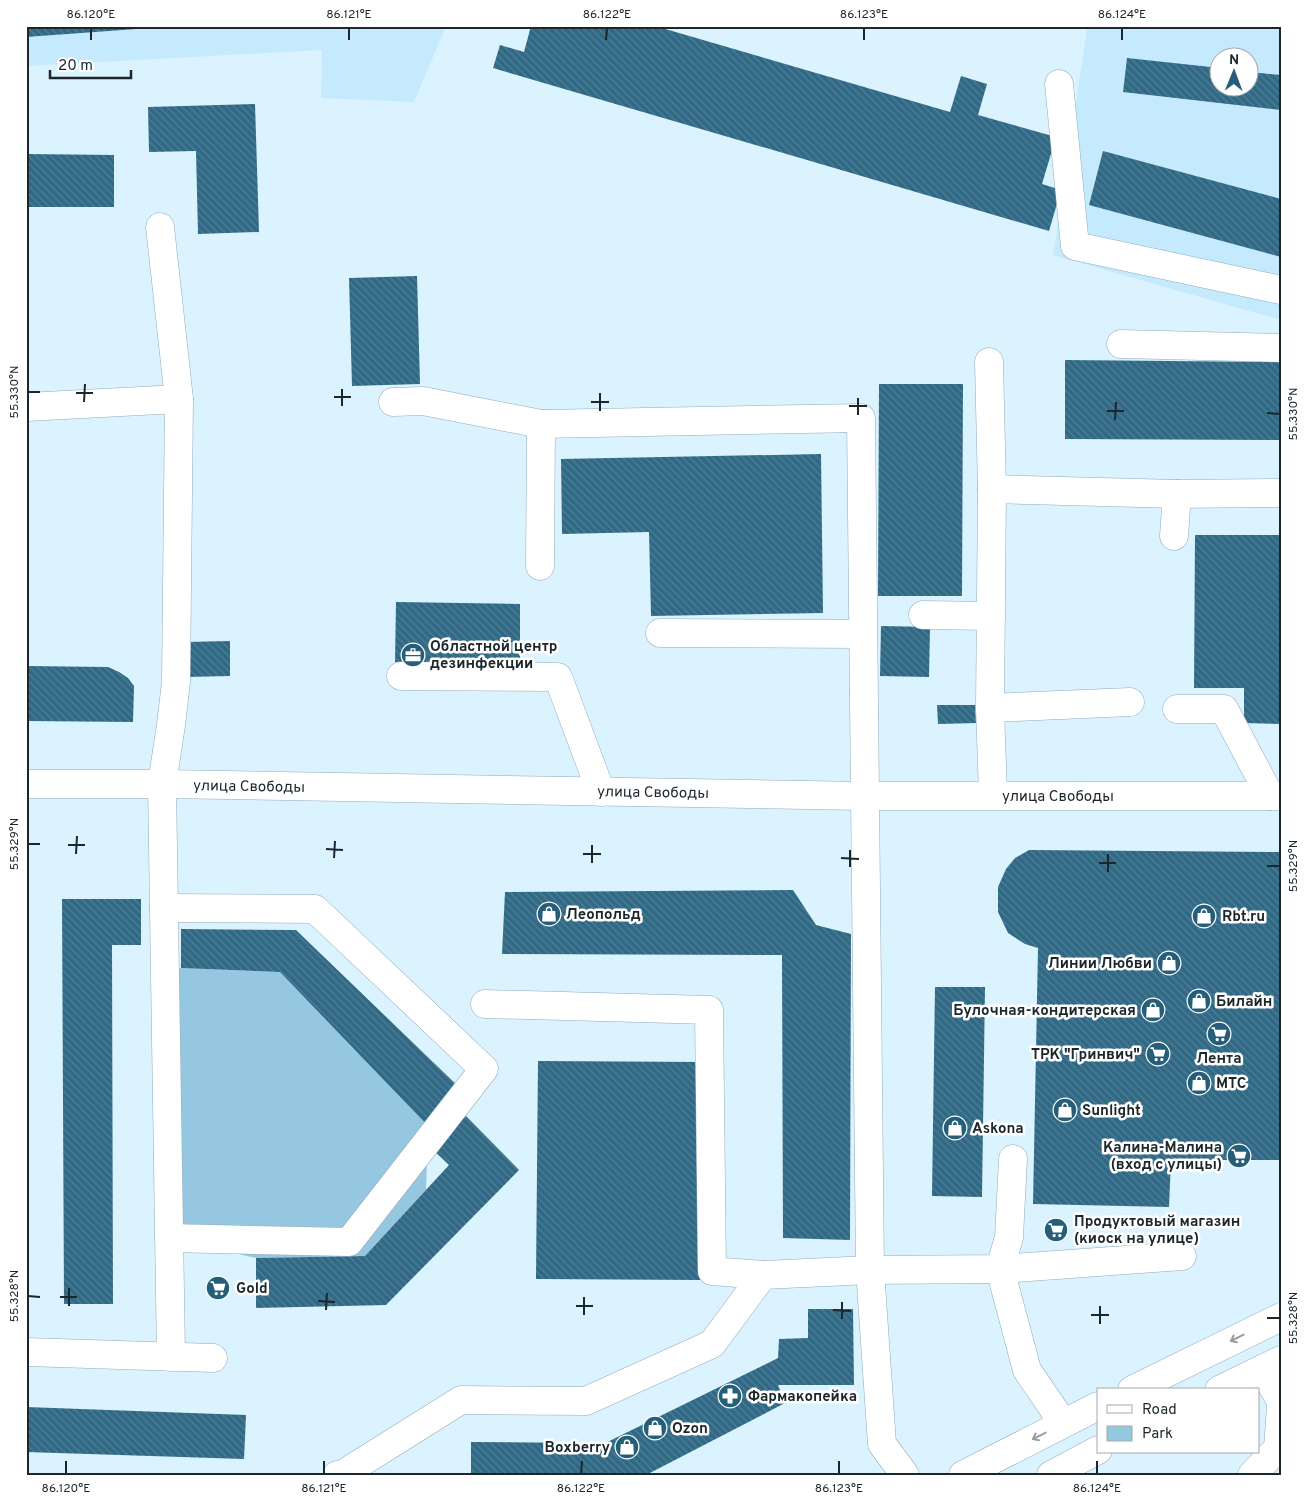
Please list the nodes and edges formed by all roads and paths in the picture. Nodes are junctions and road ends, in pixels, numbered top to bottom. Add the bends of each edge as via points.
1 (1059, 84) dead end
2 (160, 227) dead end
3 (1281, 290) edge
4 (1121, 344) dead end
5 (1281, 348) edge
6 (989, 362) dead end
7 (178, 399) junction
8 (393, 402) dead end
9 (26, 407) edge
10 (541, 424) junction
11 (992, 489) junction
12 (1281, 493) edge
13 (1176, 494) junction
14 (1174, 536) dead end
15 (540, 566) dead end
16 (923, 615) dead end
17 (991, 616) junction
18 (660, 633) dead end
19 (863, 634) junction
20 (401, 676) dead end
21 (1130, 702) dead end
22 (990, 708) junction
23 (1177, 710) dead end
24 (26, 784) edge
25 (162, 784) junction
26 (601, 792) junction
27 (993, 795) junction
28 (865, 796) junction
29 (1276, 796) edge
30 (164, 908) junction
31 (485, 1004) dead end
32 (1013, 1159) dead end
33 (169, 1238) junction
34 (1182, 1256) dead end
35 (1000, 1269) junction
36 (870, 1270) junction
37 (763, 1275) junction
38 (1281, 1317) edge
39 (26, 1352) edge
40 (171, 1357) junction
41 (213, 1358) dead end
42 (1271, 1364) edge
43 (1136, 1388) edge
44 (1223, 1388) edge
45 (1281, 1401) edge
46 (1097, 1406) edge
47 (1281, 1406) edge
48 (1063, 1423) junction
49 (1279, 1450) edge
50 (1097, 1451) edge
51 (337, 1475) edge
52 (905, 1475) edge
53 (963, 1475) edge
54 (1051, 1475) edge
55 (1252, 1475) edge

1 - 3 street via 1075,246
2 - 7 street
4 - 5 street
6 - 11 street
7 - 9 street
7 - 25 street via 176,682
8 - 10 street via 423,401
10 - 15 street
10 - 19 street via 862,418
11 - 13 street
11 - 17 street
12 - 13 street
13 - 14 street
16 - 17 street
17 - 22 street
18 - 19 street
19 - 28 street
20 - 26 street via 558,677
21 - 22 street
22 - 27 street
23 - 29 street via 1224,709
24 - 25 street, улица Свободы
25 - 26 street, улица Свободы
25 - 30 street
26 - 28 street, улица Свободы
27 - 28 street, улица Свободы
27 - 29 street, улица Свободы
28 - 36 street
30 - 33 street
30 - 33 street via 315,909 484,1069 349,1242
31 - 37 street via 709,1010 712,1271
32 - 35 street via 1009,1237
33 - 40 street
34 - 35 street
35 - 36 street
35 - 48 street via 1027,1370
36 - 37 street
36 - 52 street via 882,1444
37 - 51 street via 712,1344 586,1401 462,1400
38 -> 43 street
39 - 40 street
40 - 41 street
42 - 44 street
42 - 45 street
46 - 48 street
47 - 49 street
48 -> 53 street
49 - 55 street
50 - 54 street

